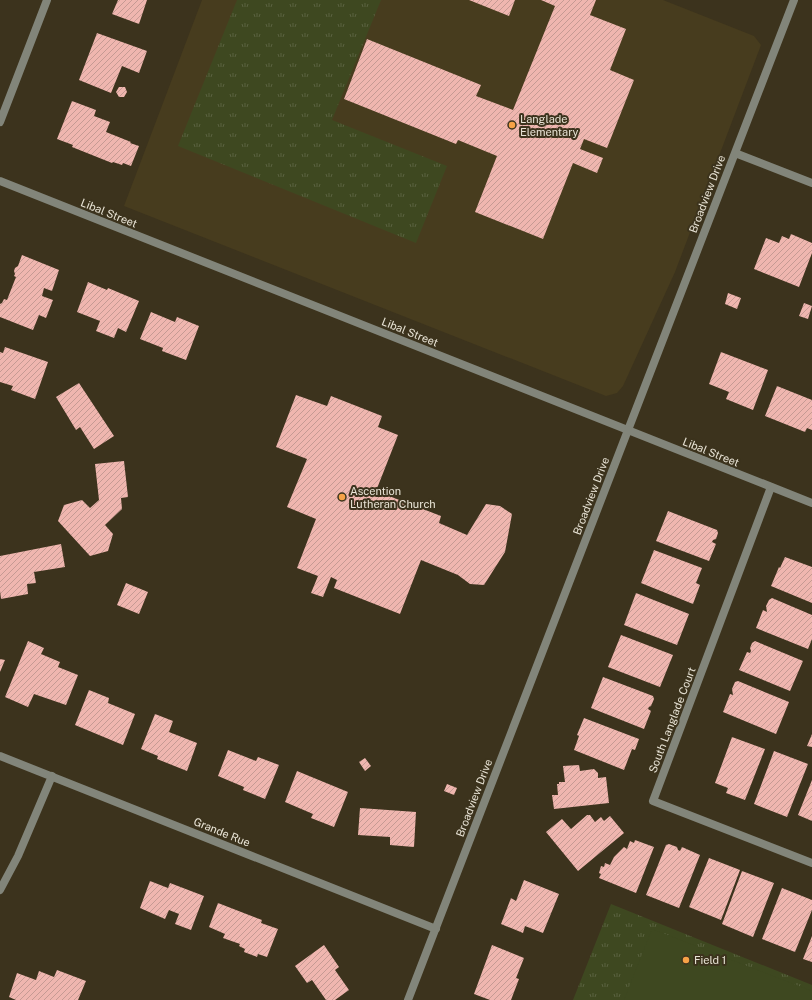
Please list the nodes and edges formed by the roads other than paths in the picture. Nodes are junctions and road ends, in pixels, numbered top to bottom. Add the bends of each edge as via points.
1 (47, 0) edge
2 (794, 0) edge
3 (0, 122) edge
4 (735, 153) junction
5 (0, 181) edge
6 (812, 183) edge
7 (628, 430) junction
8 (771, 487) junction
9 (812, 504) edge
10 (0, 756) edge
11 (52, 776) junction
12 (812, 863) edge
13 (0, 890) edge
14 (436, 929) junction
15 (408, 1000) edge

1 - 3 street
2 - 4 street, Broadview Drive
4 - 6 street
4 - 7 street, Broadview Drive
5 - 7 street, Libal Street
7 - 8 street, Libal Street
7 - 14 street, Broadview Drive
8 - 9 street, Libal Street
8 - 12 street, South Langlade Court via 654,801
10 - 11 street, Grande Rue
11 - 13 street via 18,856
11 - 14 street, Grande Rue
14 - 15 street, Broadview Drive

